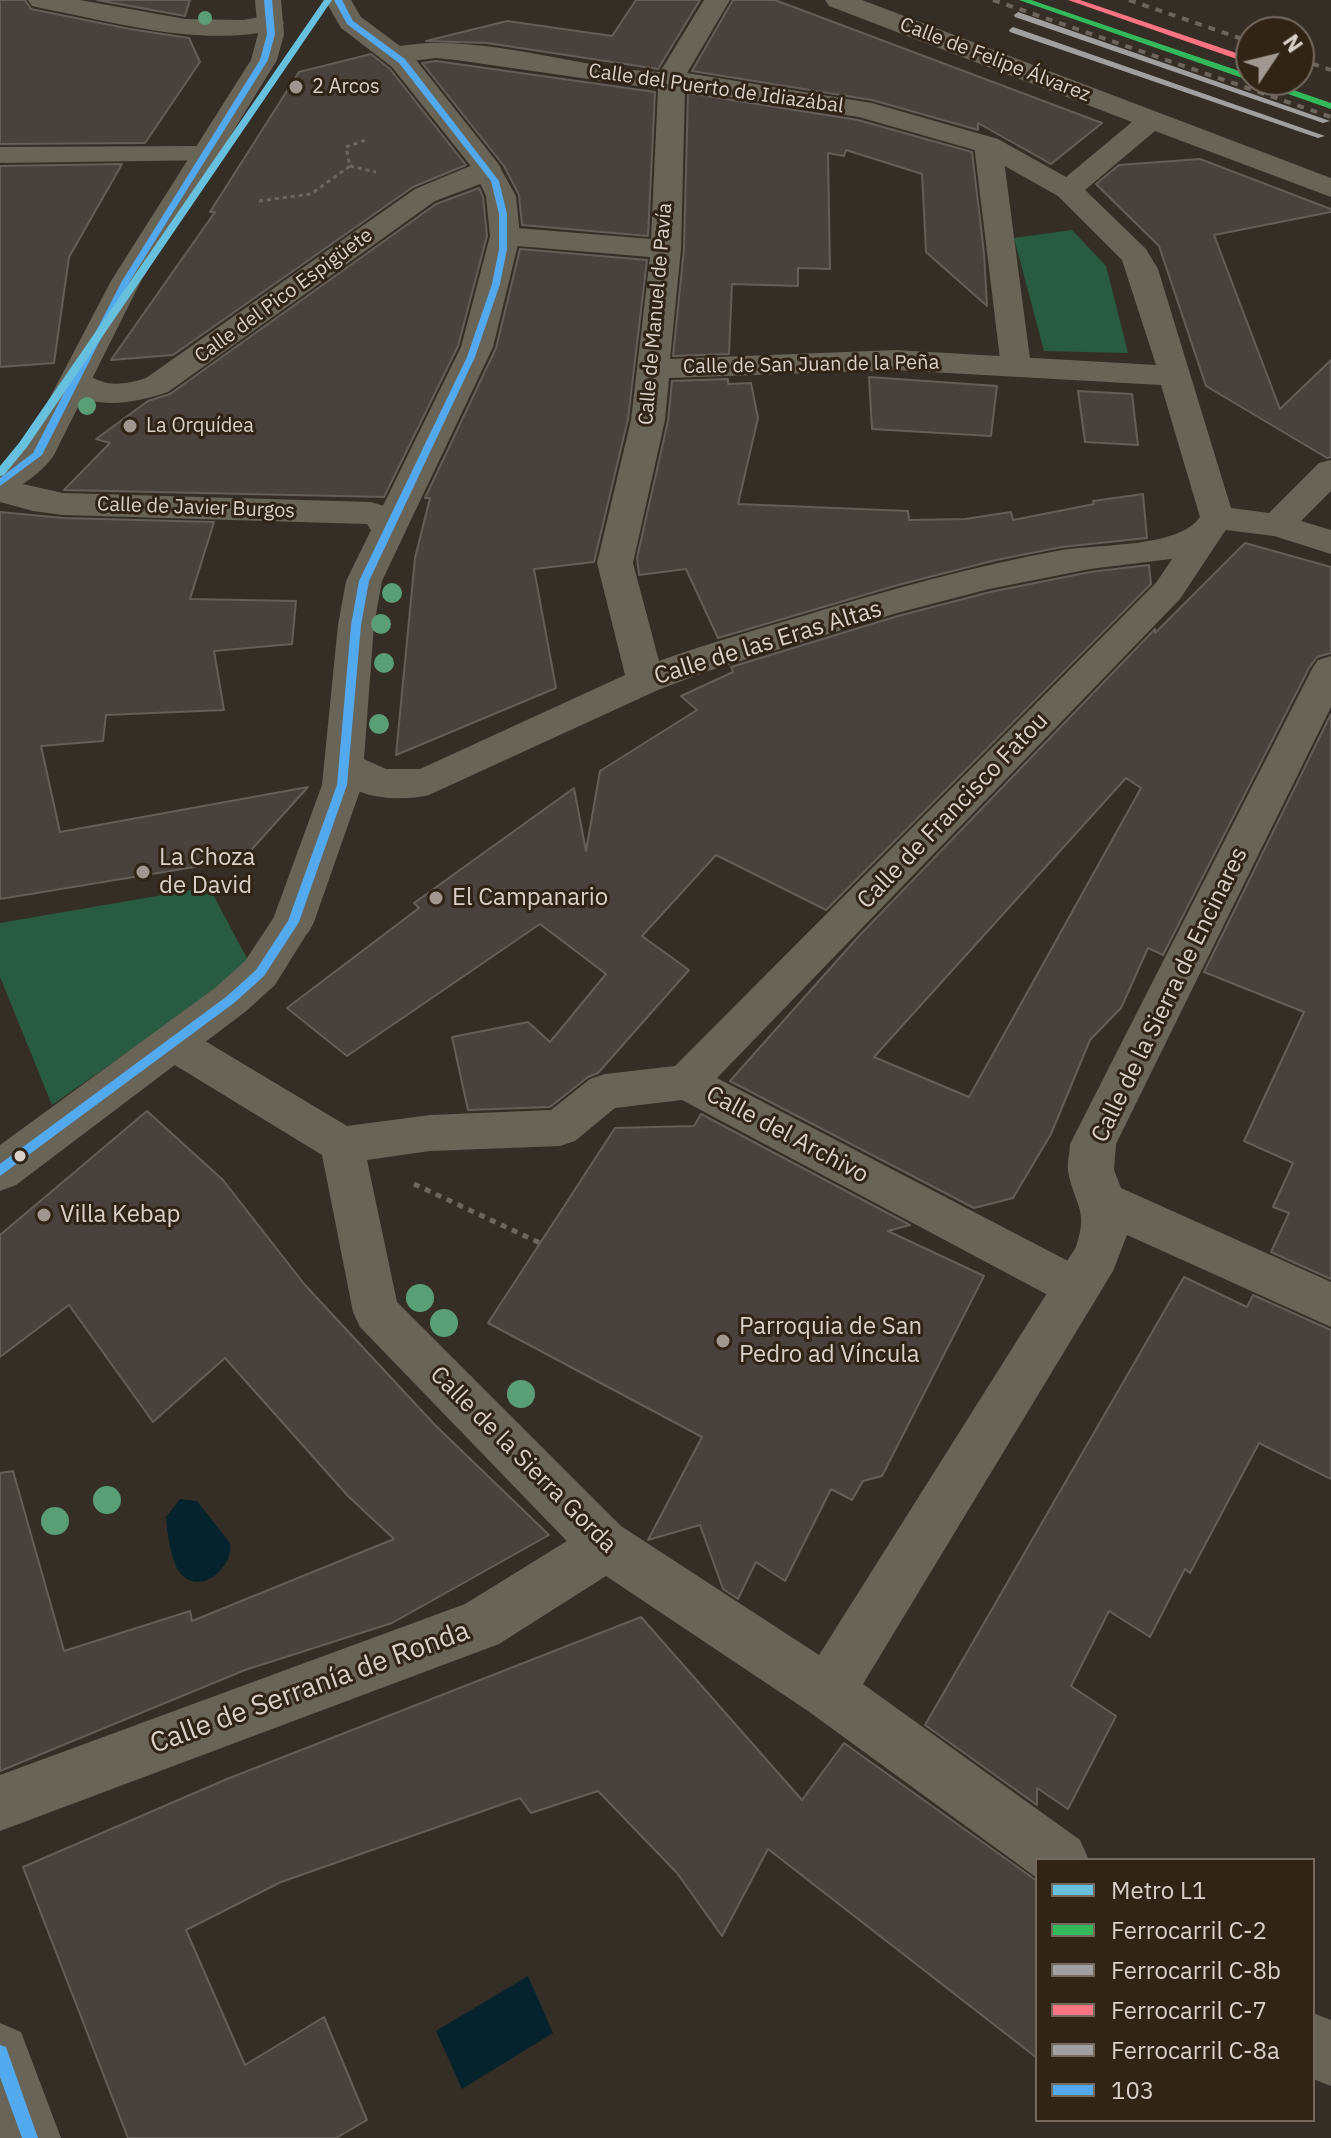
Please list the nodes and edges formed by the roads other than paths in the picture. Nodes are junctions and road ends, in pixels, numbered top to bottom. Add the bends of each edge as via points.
1 (41, 0) edge
2 (338, 0) edge
3 (717, 0) edge
4 (838, 0) edge
5 (270, 12) edge
6 (395, 55) junction
7 (672, 82) junction
8 (1152, 119) junction
9 (988, 145) junction
10 (207, 154) junction
11 (0, 155) edge
12 (487, 168) junction
13 (1331, 188) edge
14 (1068, 190) junction
15 (505, 236) junction
16 (666, 249) junction
17 (1016, 367) junction
18 (654, 369) junction
19 (1173, 376) junction
20 (76, 380) junction
21 (1331, 471) edge
22 (0, 483) edge
23 (0, 490) edge
24 (1213, 524) junction
25 (1277, 525) junction
26 (387, 529) junction
27 (1331, 542) edge
28 (1331, 669) edge
29 (645, 681) junction
30 (346, 765) junction
31 (175, 1044) junction
32 (686, 1082) junction
33 (342, 1145) junction
34 (0, 1171) edge
35 (1103, 1202) junction
36 (1077, 1288) junction
37 (1331, 1305) edge
38 (606, 1546) junction
39 (827, 1692) junction
40 (0, 1803) edge
41 (1057, 1858) edge
42 (0, 2053) edge
43 (30, 2138) edge

1 - 5 street via 182,25 239,27
2 - 6 street via 350,22
3 - 7 street, Calle de Manuel de Pavía via 675,68
4 - 8 street, Calle de Felipe Álvarez
5 - 10 street via 264,60
6 - 7 street, Calle del Puerto de Idiazábal via 436,50
6 - 12 street
7 - 9 street, Calle del Puerto de Idiazábal via 862,109
7 - 16 street, Calle de Manuel de Pavía
8 - 13 street, Calle de Felipe Álvarez
8 - 14 street
9 - 14 street, Calle del Puerto de Idiazábal
9 - 17 street
10 - 11 street
10 - 20 street via 126,281
12 - 15 street via 501,196
12 - 20 street, Calle del Pico Espigüete via 425,195 157,385 117,394
14 - 19 street, Calle del Puerto de Idiazábal via 1143,269
15 - 16 street
15 - 26 street via 477,347
16 - 18 street, Calle de Manuel de Pavía
17 - 18 street, Calle de San Juan de la Peña via 895,360
17 - 19 street, Calle de San Juan de la Peña
18 - 29 street, Calle de Manuel de Pavía via 648,420 615,563
19 - 24 street, Calle del Puerto de Idiazábal
20 - 22 street via 37,455
21 - 25 street
23 - 26 street, Calle de Javier Burgos via 63,504 371,513
24 - 25 street
24 - 29 street, Calle de las Eras Altas via 1189,543 986,578 769,639
24 - 32 street, Calle de Francisco Fatou via 1168,591
25 - 27 street
26 - 30 street via 364,581 356,625
28 - 35 street, Calle de la Sierra de Encinares via 1093,1144 1091,1170
29 - 30 street, Calle de las Eras Altas via 408,787 383,786
30 - 31 street via 293,922 260,973
31 - 33 street
31 - 34 street
32 - 33 street, Calle del Archivo via 605,1092 560,1128 430,1133
32 - 36 street, Calle del Archivo
33 - 38 street, Calle de la Sierra Gorda via 376,1312
35 - 36 street, Calle de la Sierra de Encinares via 1106,1227
35 - 37 street
36 - 39 street, Calle de la Sierra de Encinares
38 - 39 street, Calle de la Sierra Gorda
38 - 40 street, Calle de Serranía de Ronda via 480,1625
39 - 41 street, Calle de la Sierra Gorda
42 - 43 street

